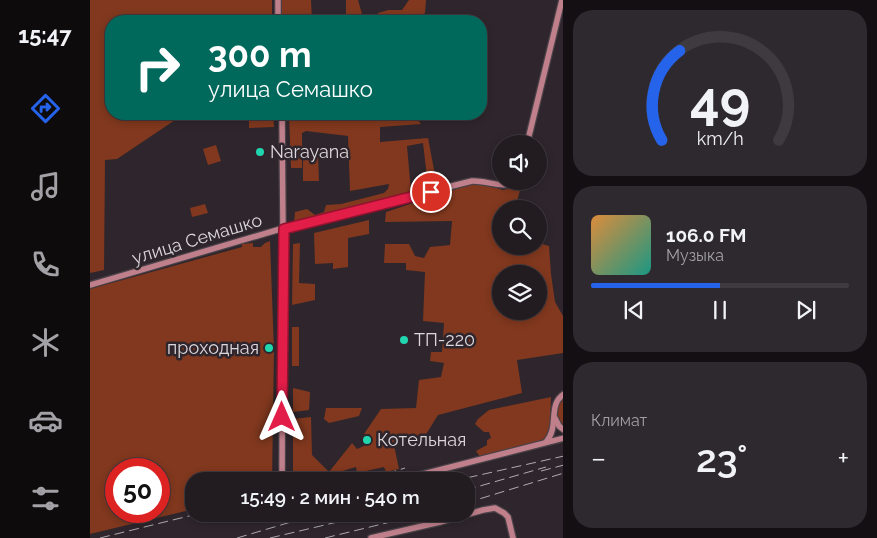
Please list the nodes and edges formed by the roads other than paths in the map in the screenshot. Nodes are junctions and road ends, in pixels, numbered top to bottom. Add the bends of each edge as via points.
1 (278, 0) edge
2 (562, 0) edge
3 (278, 15) edge
4 (282, 120) edge
5 (528, 135) edge
6 (492, 182) edge
7 (284, 229) junction
8 (90, 285) edge
9 (563, 394) edge
10 (554, 414) junction
11 (563, 430) edge
12 (563, 438) edge
13 (546, 442) junction
14 (282, 472) edge
15 (431, 472) edge
16 (371, 538) edge
17 (513, 538) edge

1 - 3 street
2 - 5 street
4 - 7 street
6 - 7 street, улица Семашко via 472,181
7 - 8 street, улица Семашко
7 - 14 street
9 - 10 street via 556,402
10 - 11 street
10 - 13 street via 553,431
12 - 13 street
13 - 15 street
16 - 17 street via 494,508 508,517

